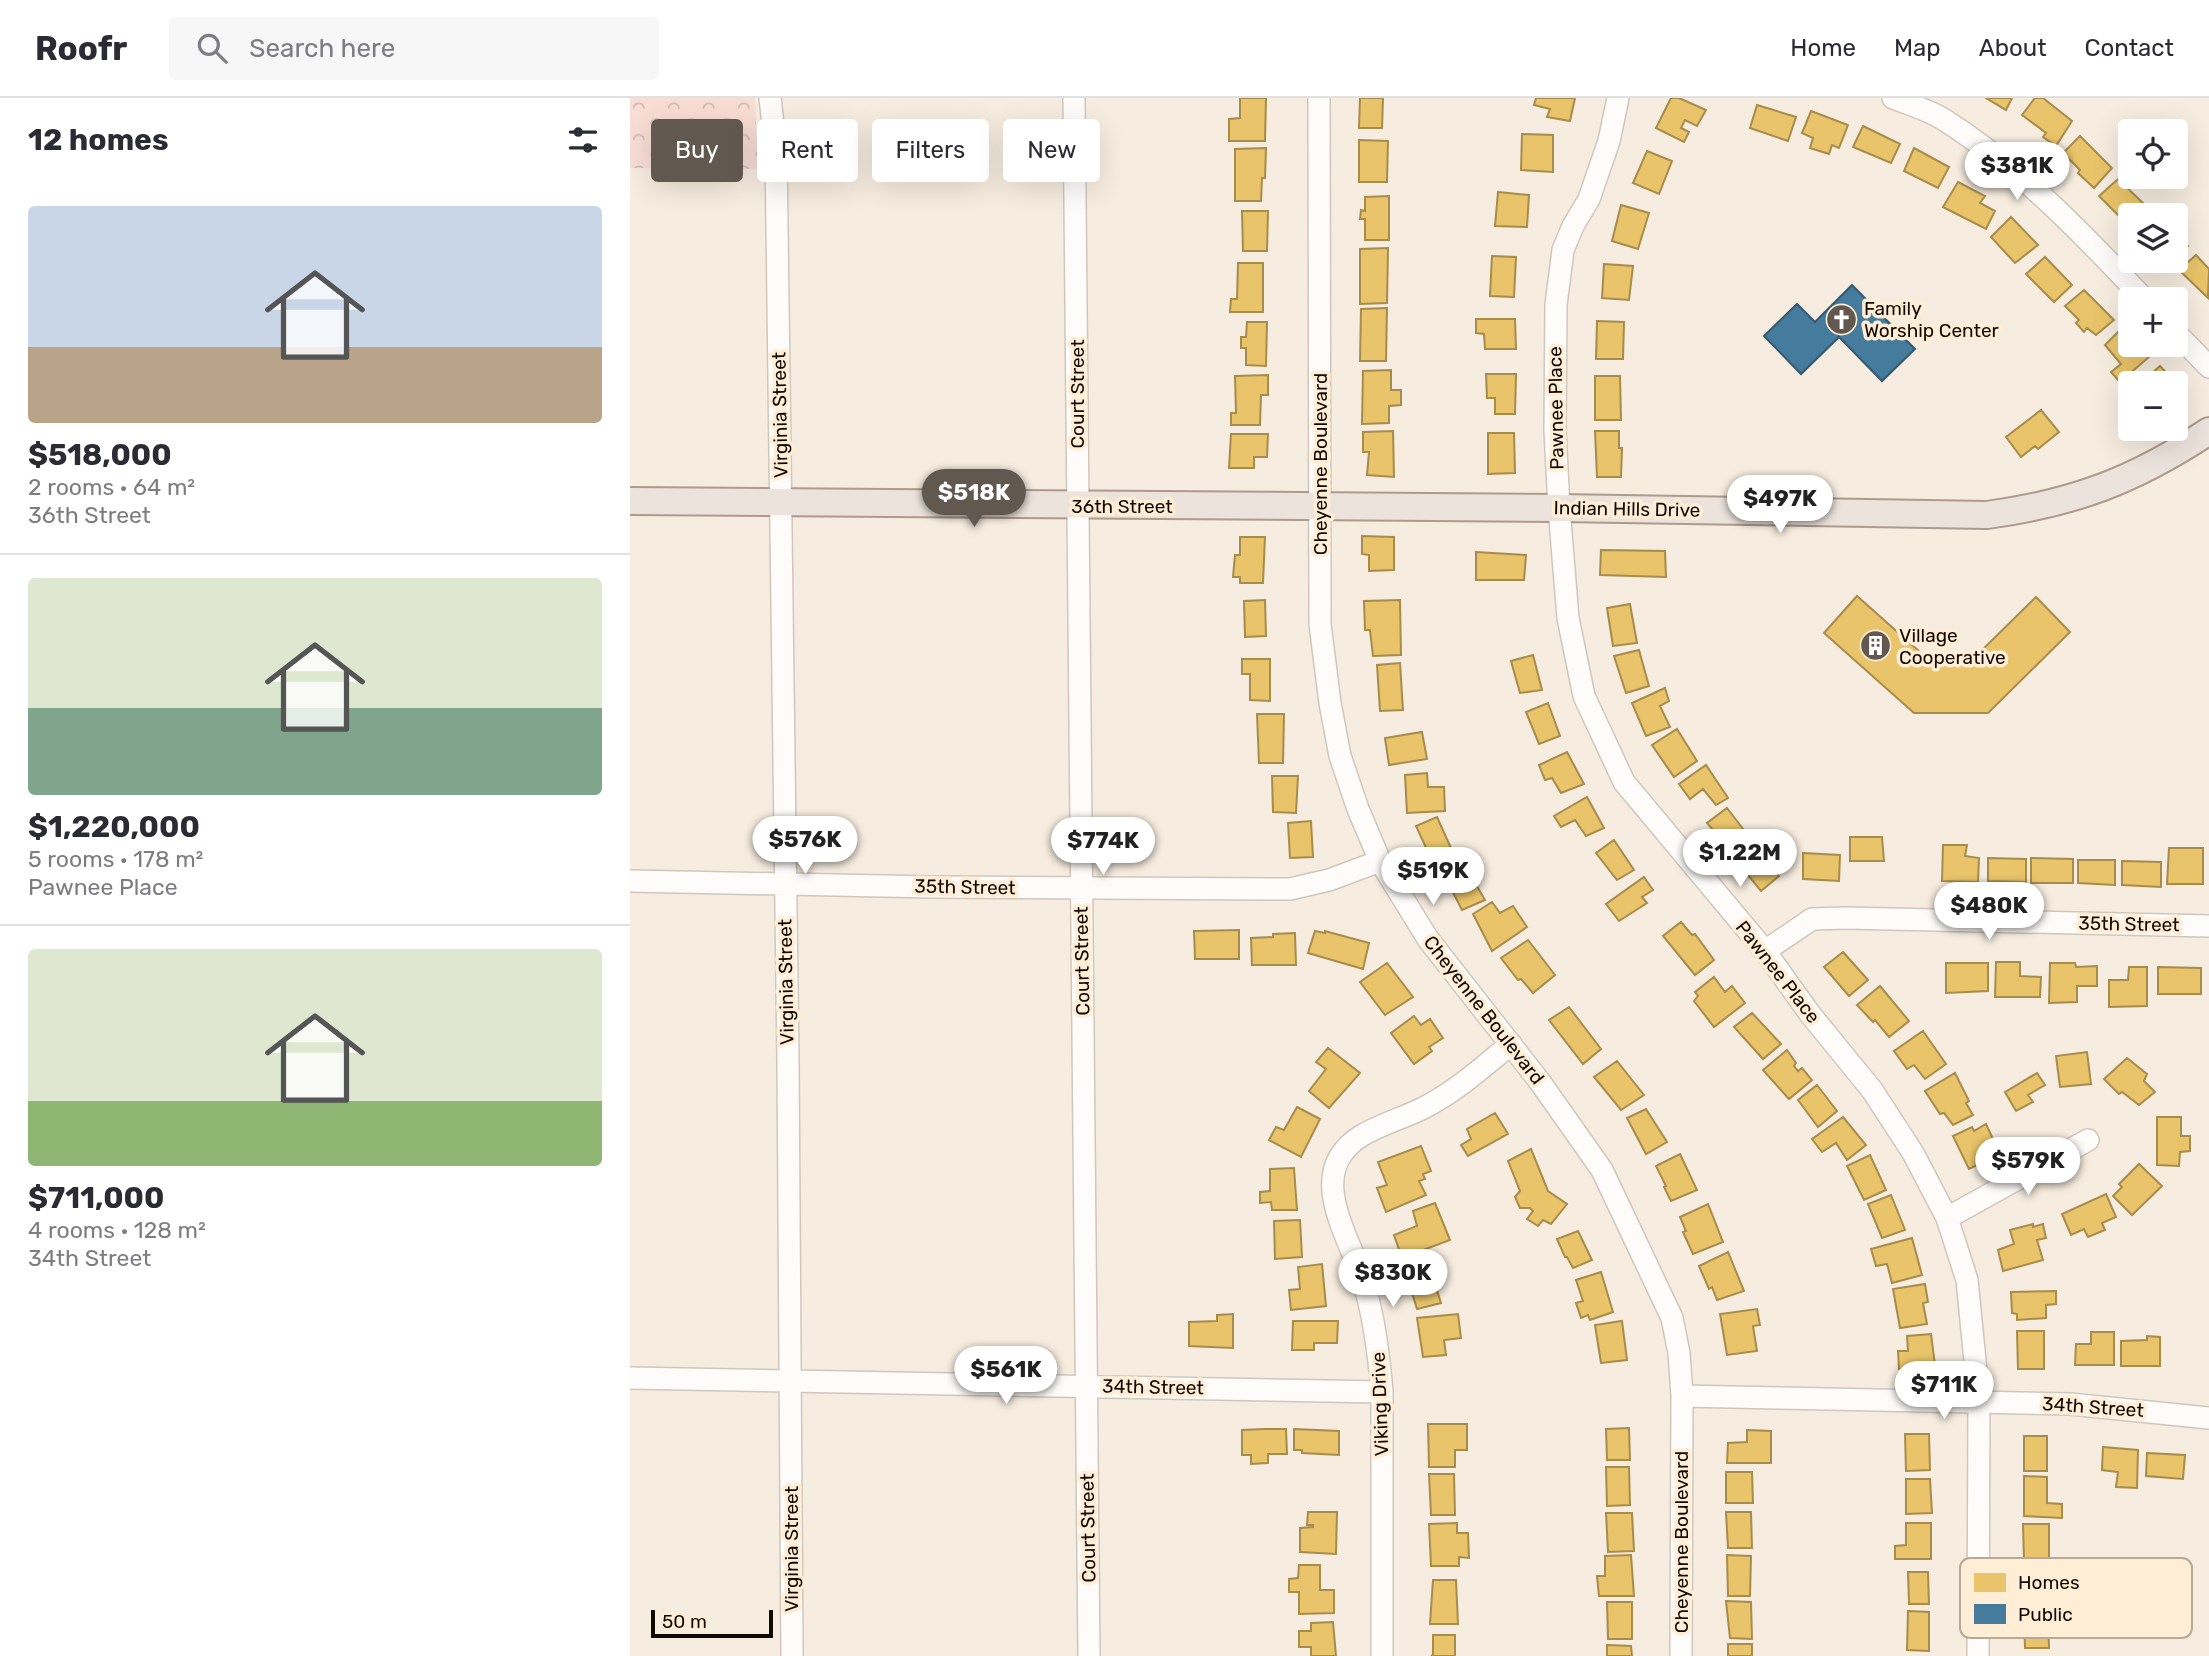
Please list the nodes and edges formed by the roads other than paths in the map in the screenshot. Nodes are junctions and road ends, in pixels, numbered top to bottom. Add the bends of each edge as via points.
1 (770, 98) edge
2 (1074, 98) edge
3 (1320, 98) edge
4 (1618, 98) edge
5 (1893, 98) edge
6 (2133, 287) edge
7 (2188, 345) edge
8 (2209, 367) edge
9 (2209, 430) edge
10 (630, 501) edge
11 (781, 503) junction
12 (1077, 506) junction
13 (1320, 508) junction
14 (1559, 508) junction
15 (1380, 861) junction
16 (630, 881) edge
17 (784, 884) junction
18 (1082, 888) junction
19 (2209, 926) edge
20 (1765, 951) junction
21 (1511, 1044) junction
22 (2088, 1140) dead end
23 (1947, 1218) junction
24 (630, 1378) edge
25 (790, 1380) junction
26 (1086, 1386) junction
27 (1382, 1392) junction
28 (1682, 1396) junction
29 (1979, 1401) junction
30 (2209, 1418) edge
31 (1978, 1558) edge
32 (1978, 1638) edge
33 (792, 1656) edge
34 (1089, 1656) edge
35 (1382, 1656) edge
36 (1681, 1656) edge
37 (1978, 1656) edge

1 - 11 street, Virginia Street via 776,150
2 - 12 street, Court Street
3 - 13 street, Cheyenne Boulevard
4 - 14 street, Pawnee Place via 1609,141 1589,199 1563,250 1559,277 1555,430
5 - 6 street via 1940,117 1992,154
7 - 8 street
9 - 14 main road, Indian Hills Drive via 2170,457 2097,491 1987,515
10 - 11 main road, 36th Street
11 - 12 main road, 36th Street
11 - 17 street, Virginia Street
12 - 13 main road, 36th Street
12 - 18 street, Court Street
13 - 14 main road, Indian Hills Drive
13 - 15 street, Cheyenne Boulevard via 1320,624 1329,703 1340,756
14 - 20 street, Pawnee Place via 1567,618 1584,696 1624,782
15 - 18 street, 35th Street via 1290,889
15 - 21 street, Cheyenne Boulevard via 1428,939
16 - 17 street, 35th Street
17 - 18 street, 35th Street
17 - 25 street, Virginia Street
18 - 26 street, Court Street
19 - 20 street, 35th Street via 1812,919
20 - 23 street, Pawnee Place via 1872,1090 1913,1153
21 - 27 street, Viking Drive via 1431,1105 1360,1137 1341,1156 1333,1177 1334,1203 1373,1316
21 - 28 street, Cheyenne Boulevard via 1602,1170 1653,1273 1672,1318
22 - 23 street
23 - 29 street, Pawnee Place via 1967,1280
24 - 25 street, 34th Street
25 - 26 street, 34th Street
25 - 33 street, Virginia Street
26 - 27 street, 34th Street
26 - 34 street, Court Street
27 - 35 street, Viking Drive
28 - 29 street, 34th Street
28 - 36 street, Cheyenne Boulevard
29 - 30 street, 34th Street via 2070,1404
29 - 31 street, Pawnee Place
32 - 37 street, Pawnee Place

